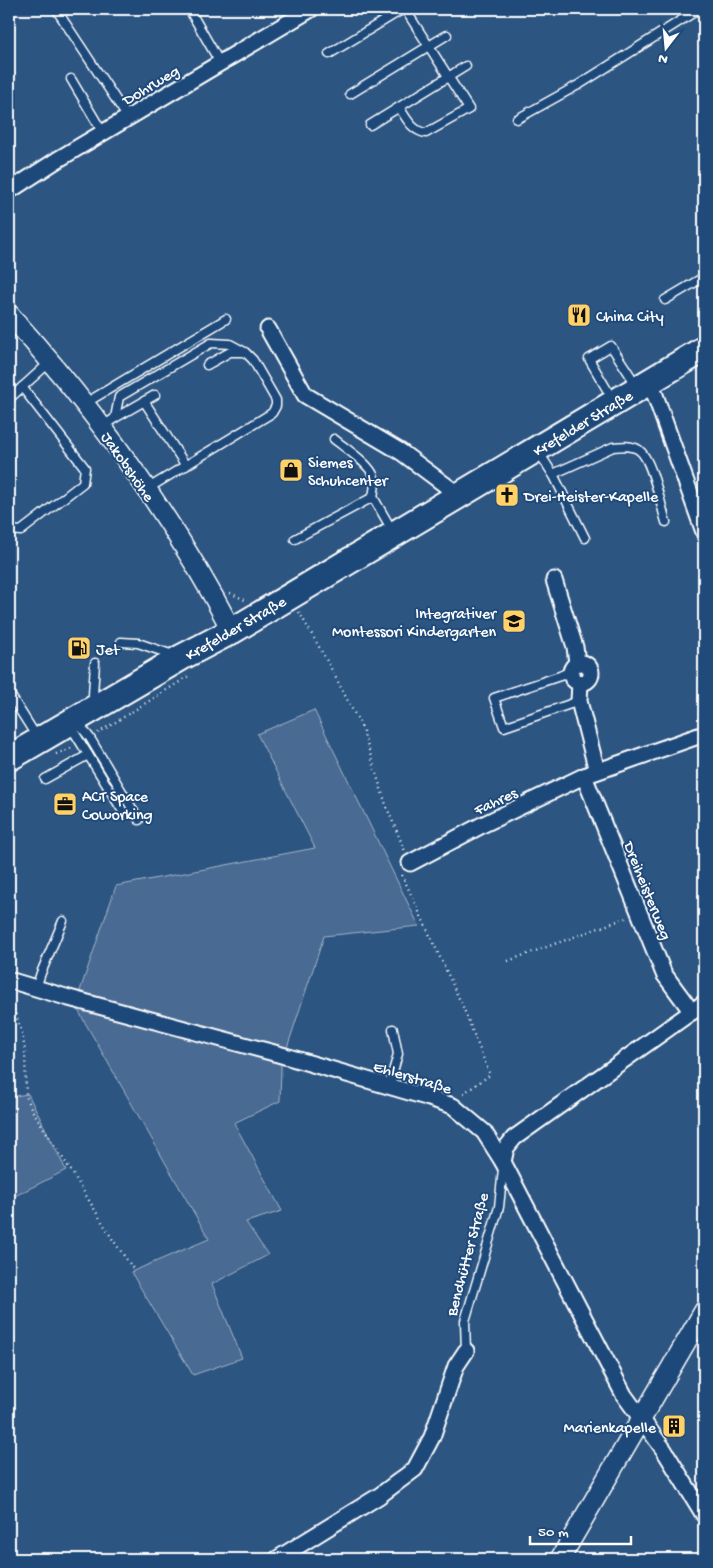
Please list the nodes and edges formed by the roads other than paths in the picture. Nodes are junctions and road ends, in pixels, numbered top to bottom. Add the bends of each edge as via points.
1 (56, 9) edge
2 (189, 9) edge
3 (311, 9) edge
4 (404, 9) edge
5 (699, 9) edge
6 (446, 35) dead end
7 (428, 46) junction
8 (328, 54) dead end
9 (220, 63) junction
10 (466, 66) dead end
11 (448, 77) junction
12 (71, 79) dead end
13 (350, 94) dead end
14 (399, 107) junction
15 (128, 118) junction
16 (517, 119) dead end
17 (370, 125) dead end
18 (103, 133) junction
19 (9, 191) edge
20 (704, 277) edge
21 (665, 300) dead end
22 (9, 314) edge
23 (226, 319) dead end
24 (268, 329) dead end
25 (704, 348) edge
26 (245, 352) junction
27 (50, 362) junction
28 (206, 365) dead end
29 (643, 386) junction
30 (22, 387) junction
31 (155, 395) dead end
32 (9, 399) edge
33 (144, 401) junction
34 (614, 402) junction
35 (84, 404) junction
36 (108, 422) junction
37 (334, 440) dead end
38 (537, 449) junction
39 (186, 466) junction
40 (553, 474) junction
41 (147, 489) junction
42 (460, 496) junction
43 (373, 497) junction
44 (666, 522) dead end
45 (9, 530) edge
46 (704, 532) edge
47 (394, 534) junction
48 (585, 538) dead end
49 (295, 539) dead end
50 (554, 580) dead end
51 (232, 630) junction
52 (121, 642) dead end
53 (95, 663) dead end
54 (190, 664) junction
55 (576, 672) junction
56 (9, 693) edge
57 (579, 702) junction
58 (82, 726) junction
59 (704, 734) edge
60 (44, 749) junction
61 (88, 755) junction
62 (13, 767) edge
63 (590, 774) junction
64 (45, 778) dead end
65 (122, 810) dead end
66 (138, 820) dead end
67 (410, 863) dead end
68 (64, 921) dead end
69 (9, 980) edge
70 (36, 988) junction
71 (698, 1008) edge
72 (393, 1029) dead end
73 (389, 1086) junction
74 (504, 1162) junction
75 (704, 1311) edge
76 (466, 1351) joint
77 (641, 1419) junction
78 (704, 1515) edge
79 (277, 1559) edge
80 (560, 1559) edge

1 - 15 lane
2 - 9 lane
3 - 9 street, Dohrweg
4 - 7 lane
4 - 8 lane
5 - 16 lane via 580,84
6 - 7 lane
7 - 11 lane
7 - 13 lane
9 - 15 street, Dohrweg
10 - 11 lane
11 - 14 lane
11 - 14 lane via 469,109 426,133 414,128
12 - 18 lane
14 - 17 lane
15 - 18 street, Dohrweg
18 - 19 street, Dohrweg
20 - 21 lane
22 - 27 street, Jakobshöhe
23 - 35 lane
24 - 42 street via 305,395 401,452
25 - 29 main road, Krefelder Straße
26 - 28 lane via 230,352
26 - 36 lane via 230,344 211,343 119,397
26 - 39 lane via 254,360 276,400 276,406 272,413 257,423
27 - 30 lane
27 - 35 street, Jakobshöhe
29 - 34 main road, Krefelder Straße
29 - 34 lane via 611,346 589,359
29 - 46 street via 655,395
30 - 32 lane
30 - 45 lane via 85,468 83,483 21,531
31 - 33 lane
33 - 36 lane
33 - 39 lane
34 - 38 main road, Krefelder Straße
35 - 36 street, Jakobshöhe
36 - 41 street, Jakobshöhe
37 - 43 lane via 369,468 374,477
38 - 40 lane
38 - 42 main road, Krefelder Straße
39 - 41 lane
40 - 44 lane via 613,446 635,448 648,461
40 - 48 lane
41 - 51 street, Jakobshöhe
42 - 47 main road, Krefelder Straße
43 - 47 lane
43 - 49 lane
47 - 51 main road, Krefelder Straße
50 - 55 street via 575,647
51 - 54 main road, Krefelder Straße
52 - 54 lane via 138,643
53 - 58 lane via 93,695
54 - 58 main road, Krefelder Straße
55 - 57 street
55 - 57 lane via 494,698 504,727
56 - 60 lane
57 - 63 street
58 - 60 main road, Krefelder Straße
58 - 61 lane
58 - 66 lane
59 - 63 street, Fahres
60 - 62 main road, Krefelder Straße
61 - 64 lane
61 - 65 lane
63 - 67 street, Fahres
63 - 71 street, Dreiheisterweg via 664,974
68 - 70 lane
69 - 70 street, Ehlerstraße
70 - 73 street, Ehlerstraße
71 - 74 street, Bendhütter Straße via 514,1138 506,1148
72 - 73 lane via 398,1054
73 - 74 street, Ehlerstraße via 453,1106 484,1132
74 - 76 lane, Bendhütter Straße via 499,1207 465,1322
74 - 77 street, Ehlerstraße via 606,1362
75 - 77 street
76 - 79 street, Bendhütter Straße via 456,1366 432,1437 415,1469 379,1496
77 - 78 street, Ehlerstraße
77 - 80 street

